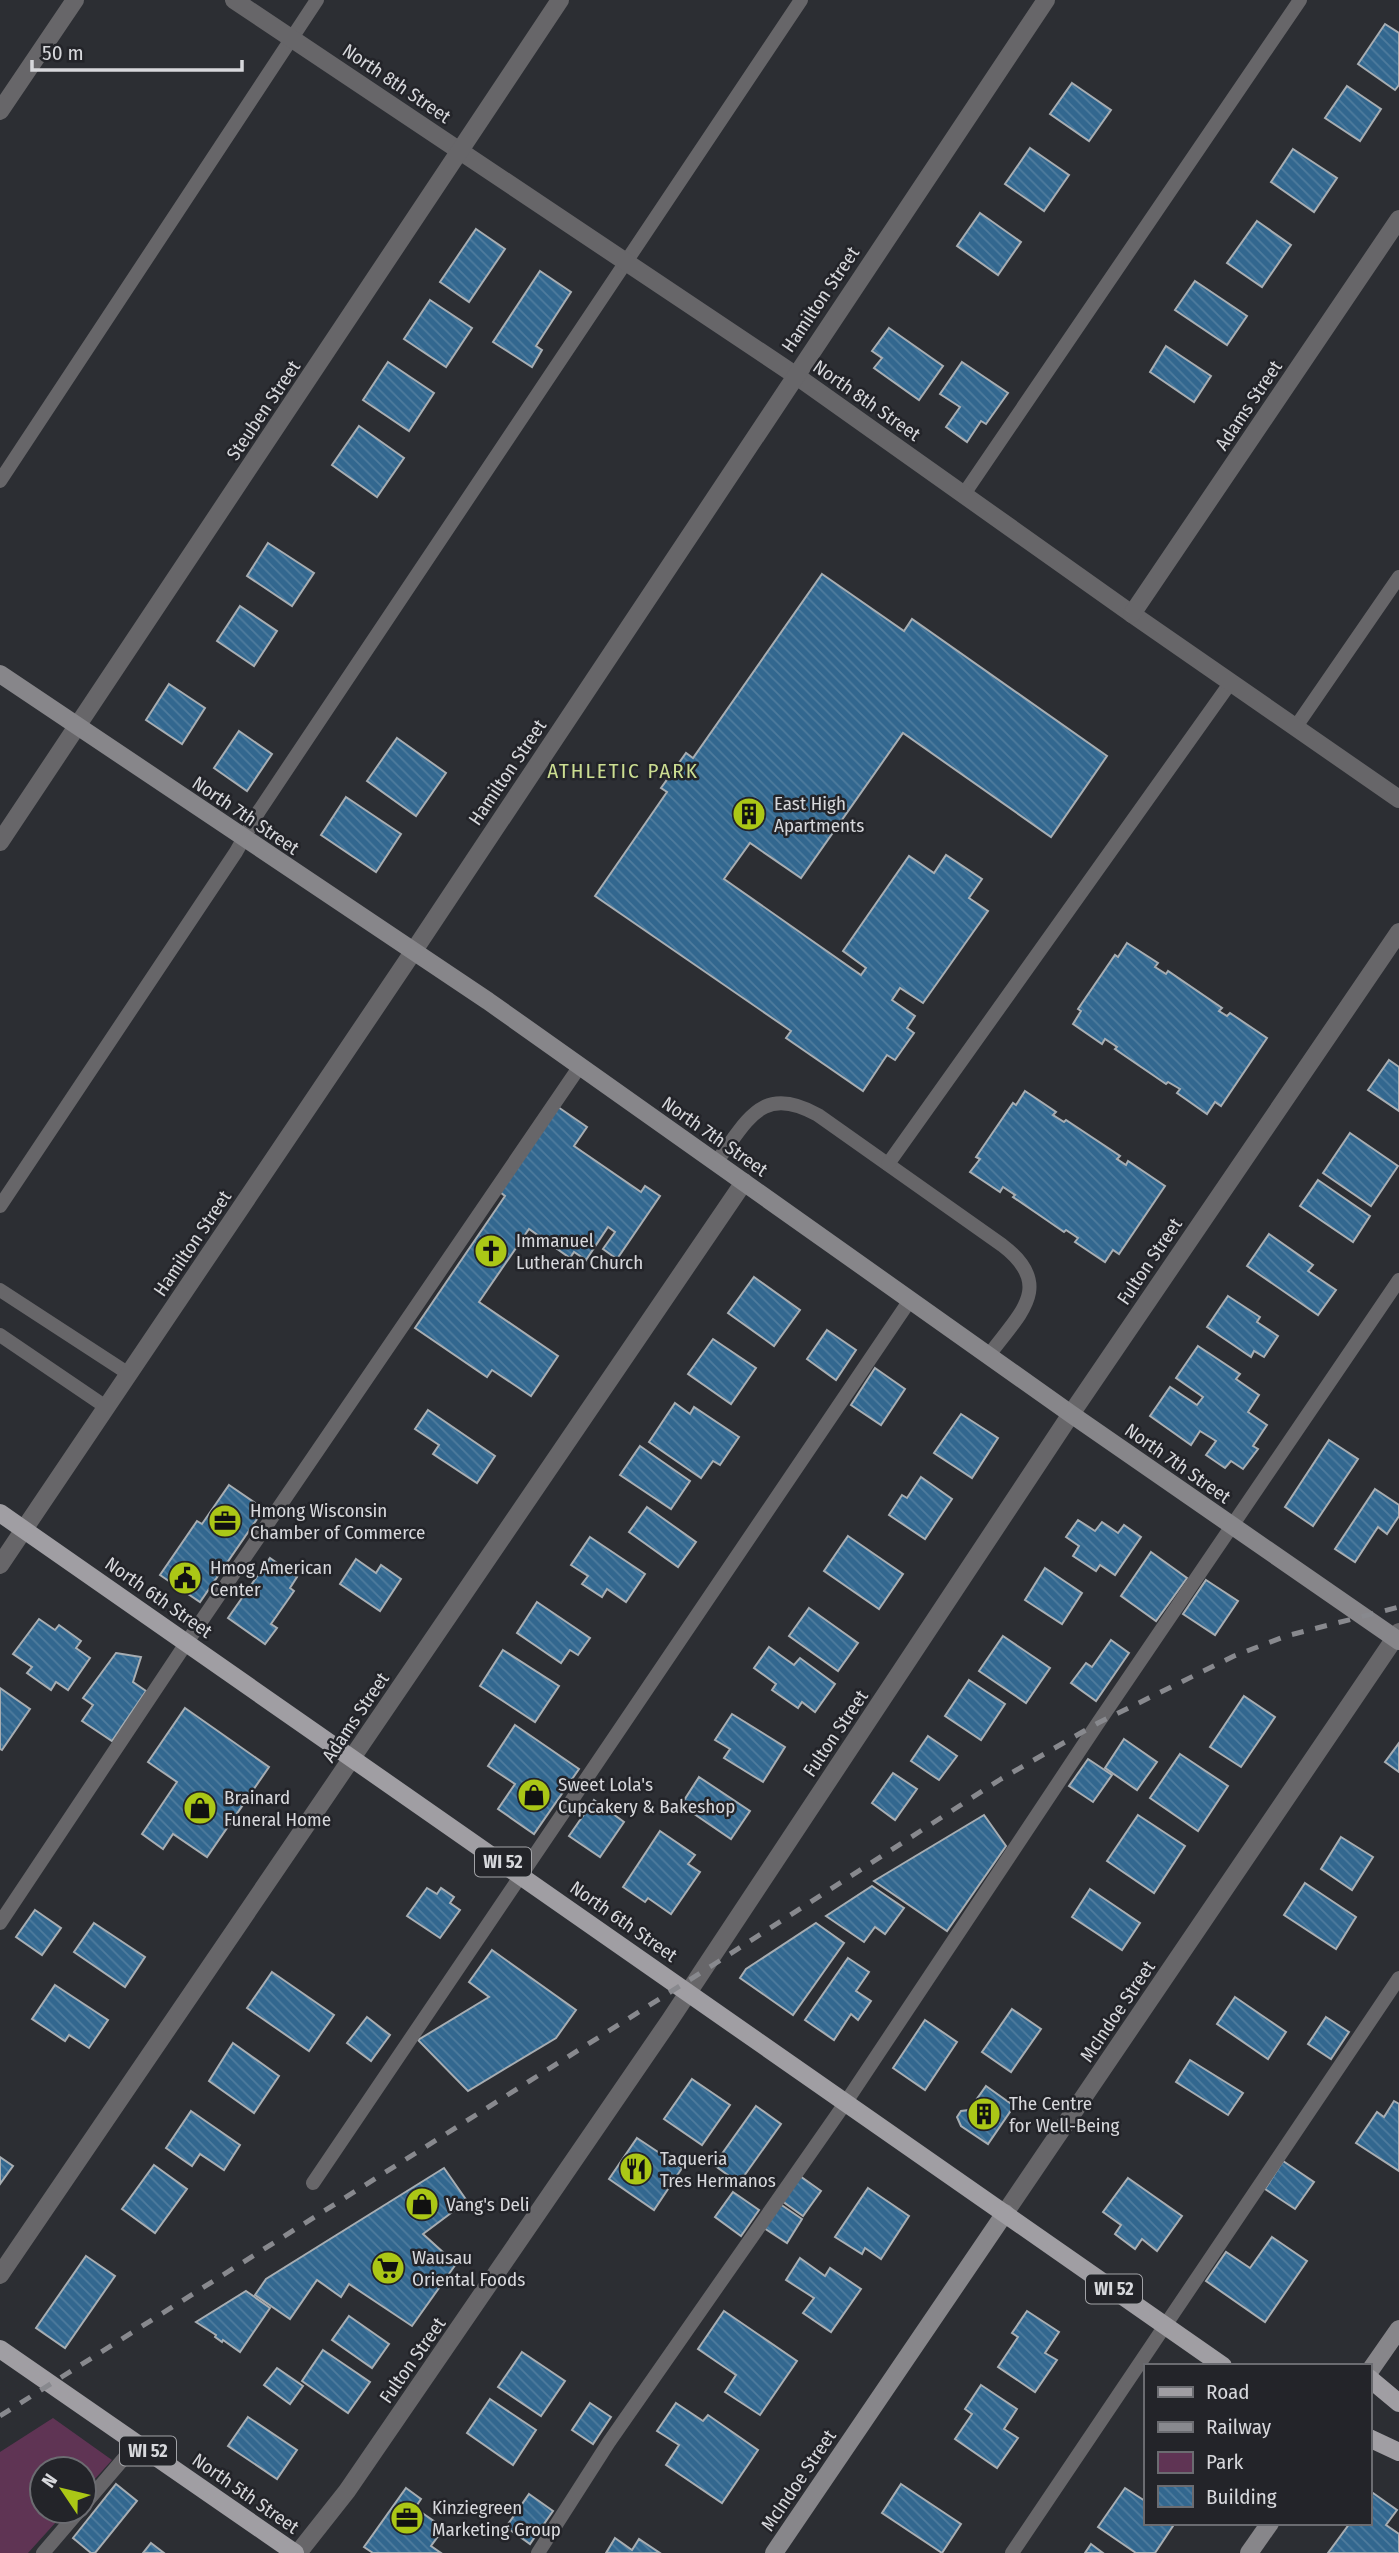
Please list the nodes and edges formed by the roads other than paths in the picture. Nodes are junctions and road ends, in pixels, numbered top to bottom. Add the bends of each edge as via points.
1 (75, 0) edge
2 (234, 0) edge
3 (317, 0) edge
4 (560, 0) edge
5 (801, 0) edge
6 (1046, 0) edge
7 (1300, 0) edge
8 (291, 38) junction
9 (0, 111) edge
10 (460, 150) junction
11 (1399, 219) edge
12 (628, 262) junction
13 (795, 375) junction
14 (0, 481) edge
15 (964, 494) junction
16 (1399, 576) edge
17 (1132, 614) junction
18 (0, 674) edge
19 (1231, 682) junction
20 (77, 728) junction
21 (1295, 728) junction
22 (1399, 799) edge
23 (245, 839) junction
24 (0, 842) edge
25 (1399, 932) edge
26 (413, 952) junction
27 (580, 1066) junction
28 (716, 1162) junction
29 (888, 1164) junction
30 (744, 1182) junction
31 (0, 1206) edge
32 (1399, 1280) edge
33 (0, 1290) edge
34 (910, 1300) junction
35 (0, 1335) edge
36 (989, 1355) junction
37 (129, 1374) junction
38 (106, 1407) junction
39 (1071, 1414) junction
40 (0, 1513) edge
41 (1233, 1526) junction
42 (24, 1529) junction
43 (0, 1565) edge
44 (1397, 1637) edge
45 (187, 1643) junction
46 (352, 1758) junction
47 (522, 1876) junction
48 (0, 1923) edge
49 (1399, 1978) edge
50 (689, 1992) junction
51 (846, 2102) junction
52 (313, 2183) dead end
53 (1005, 2213) junction
54 (0, 2275) edge
55 (1165, 2324) junction
56 (1399, 2329) edge
57 (0, 2348) edge
58 (1220, 2364) edge
59 (1371, 2369) edge
60 (1371, 2380) edge
61 (1399, 2403) edge
62 (1371, 2439) edge
63 (136, 2443) junction
64 (1399, 2452) edge
65 (98, 2488) edge
66 (67, 2525) edge
67 (1269, 2525) edge
68 (43, 2553) edge
69 (297, 2553) edge
70 (538, 2553) edge
71 (774, 2553) edge
72 (1012, 2553) edge
73 (1250, 2553) edge

1 - 9 street
2 - 8 street, North 8th Street
3 - 8 lane
4 - 10 street, Steuben Street
5 - 12 lane
6 - 13 street, Hamilton Street
7 - 15 lane
8 - 10 street, North 8th Street
8 - 14 lane
10 - 12 street, North 8th Street
10 - 20 street, Steuben Street
11 - 17 street, Adams Street
12 - 13 street, North 8th Street
12 - 23 lane via 259,811
13 - 15 street, North 8th Street
13 - 26 street, Hamilton Street
15 - 17 street, North 8th Street
16 - 21 lane
17 - 19 street, North 8th Street
18 - 20 street, North 7th Street
19 - 21 street, North 8th Street
19 - 29 lane
20 - 23 street, North 7th Street
20 - 24 street, Steuben Street
21 - 22 street, North 8th Street
23 - 26 street, North 7th Street
23 - 31 lane
25 - 39 street, Fulton Street
26 - 27 street, North 7th Street
26 - 37 street, Hamilton Street
27 - 28 street, North 7th Street
27 - 45 lane
28 - 29 lane via 757,1111 778,1102 803,1106
28 - 30 street, North 7th Street
29 - 36 lane via 1017,1256 1025,1267 1029,1298
30 - 34 street, North 7th Street
30 - 46 street, Adams Street
32 - 41 lane
33 - 37 lane
34 - 36 street, North 7th Street
34 - 47 lane
35 - 38 lane
36 - 39 street, North 7th Street
37 - 38 street, Hamilton Street
38 - 42 street, Hamilton Street
39 - 41 street, North 7th Street
39 - 50 street, Fulton Street
40 - 42 main road, North 6th Street / WI 52
41 - 44 street, North 7th Street
41 - 51 lane
42 - 43 street, Hamilton Street
42 - 45 main road, North 6th Street / WI 52
44 - 53 street, McIndoe Street
45 - 46 main road, North 6th Street / WI 52
45 - 48 lane
46 - 47 main road, North 6th Street / WI 52
46 - 54 street, Adams Street
47 - 50 main road, North 6th Street / WI 52
47 - 52 lane
49 - 55 lane
50 - 51 main road, North 6th Street / WI 52
50 - 69 street, Fulton Street via 347,2491
51 - 53 main road, North 6th Street / WI 52
51 - 70 lane via 609,2442
53 - 55 main road, North 6th Street / WI 52
53 - 71 street, McIndoe Street
55 - 58 main road, North 6th Street / WI 52
55 - 72 lane
56 - 59 street
57 - 63 main road, North 5th Street / WI 52
60 - 61 main road
62 - 64 main road
63 - 65 lane
63 - 69 main road, North 5th Street / WI 52
66 - 68 lane
67 - 73 street

